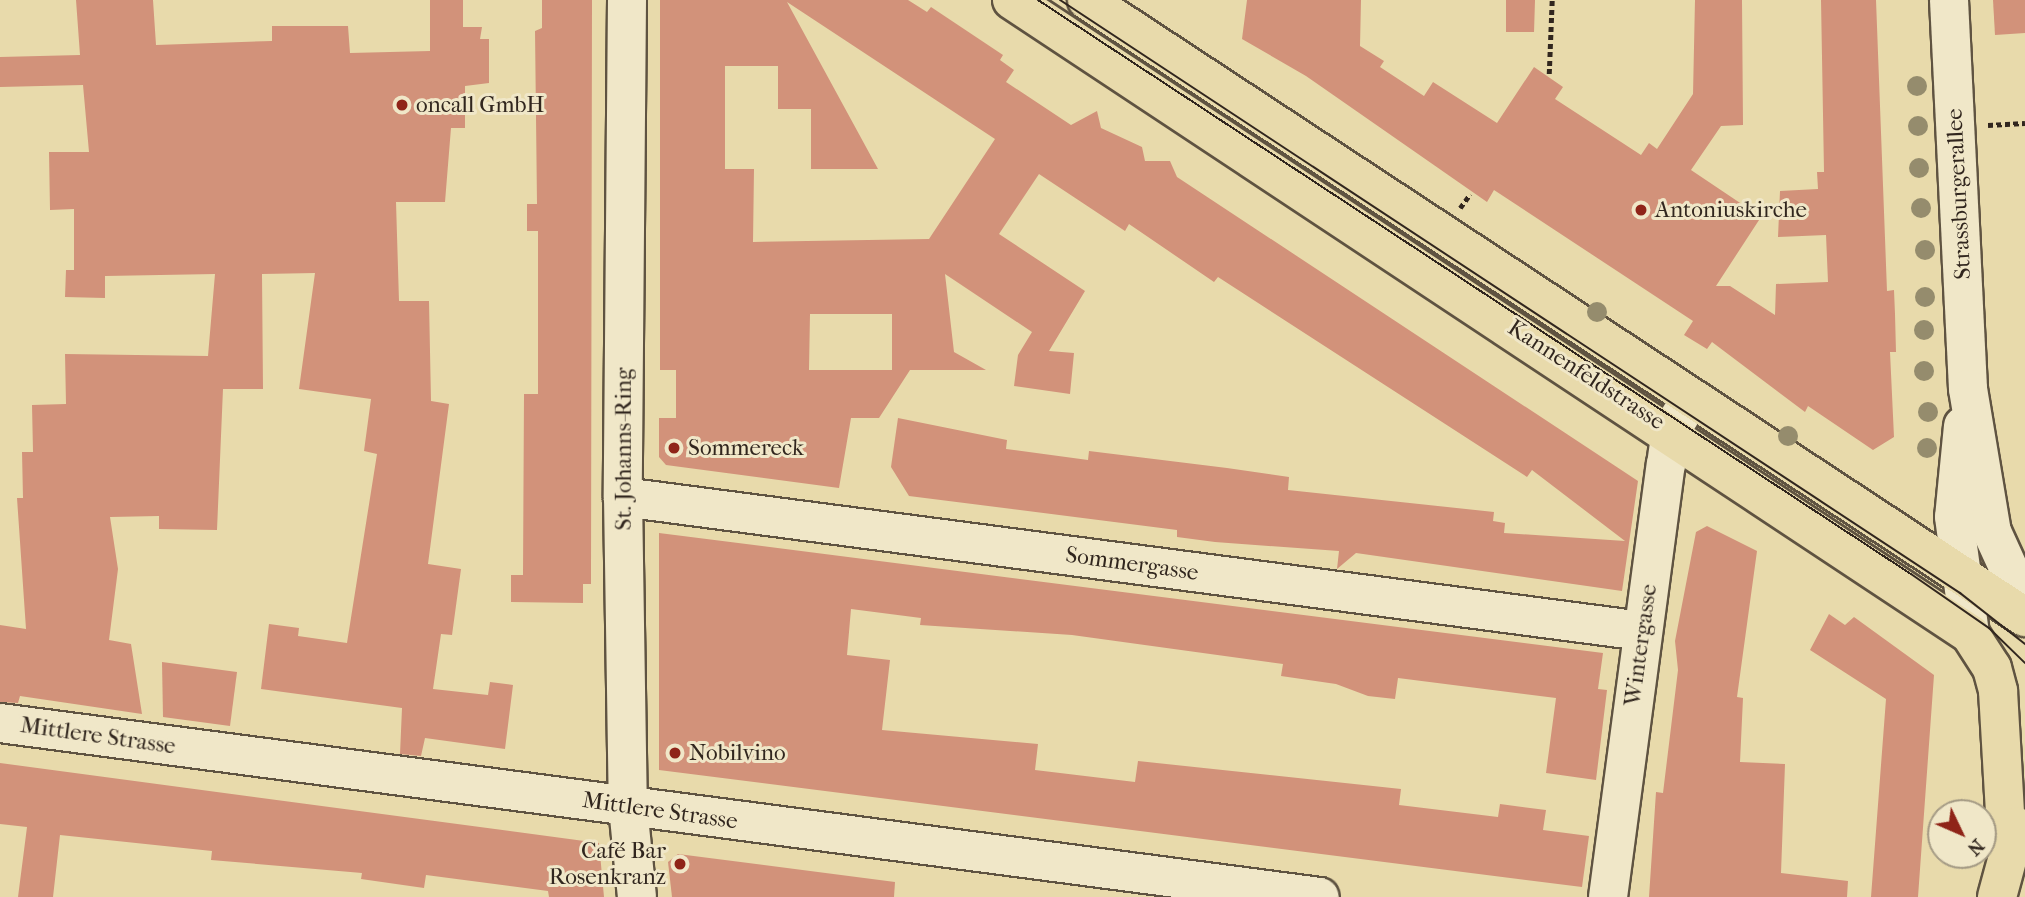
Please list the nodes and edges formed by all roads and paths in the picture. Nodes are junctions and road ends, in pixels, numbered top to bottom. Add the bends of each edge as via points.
1 (627, 0) edge
2 (1012, 0) edge
3 (1087, 0) edge
4 (1552, 0) edge
5 (1950, 0) edge
6 (1549, 74) dead end
7 (1470, 194) dead end
8 (1460, 208) dead end
9 (1968, 389) junction
10 (1681, 415) junction
11 (623, 497) junction
12 (1957, 572) junction
13 (2025, 604) edge
14 (2025, 617) edge
15 (1642, 631) junction
16 (1970, 634) junction
17 (0, 723) edge
18 (628, 807) junction
19 (2025, 814) edge
20 (2007, 849) junction
21 (1224, 891) edge
22 (637, 897) edge
23 (1320, 897) edge
24 (1608, 897) edge
25 (1986, 897) edge
26 (1997, 897) edge

1 - 11 street, St. Johanns-Ring
2 - 10 main road, Kannenfeldstrasse
3 - 10 main road, Kannenfeldstrasse
4 - 6 path
5 - 9 street, Strassburgerallee
7 - 8 path
9 - 12 street, Strassburgerallee via 1955,484
9 - 13 street, Strassburgerallee via 1992,532
10 - 12 main road, Kannenfeldstrasse
10 - 15 street, Wintergasse
10 - 16 main road, Kannenfeldstrasse
11 - 15 street, Sommergasse
11 - 18 street, St. Johanns-Ring
12 - 14 main road, Kannenfeldstrasse
12 - 16 street, Strassburgerallee
15 - 24 street, Wintergasse
16 - 20 main road, Kannenfeldstrasse via 1992,668 1997,691
17 - 18 street, Mittlere Strasse
18 - 21 street, Mittlere Strasse
18 - 22 street, St. Johanns-Ring
19 - 20 main road
20 - 25 street
20 - 26 main road
21 - 23 street, Mittlere Strasse

